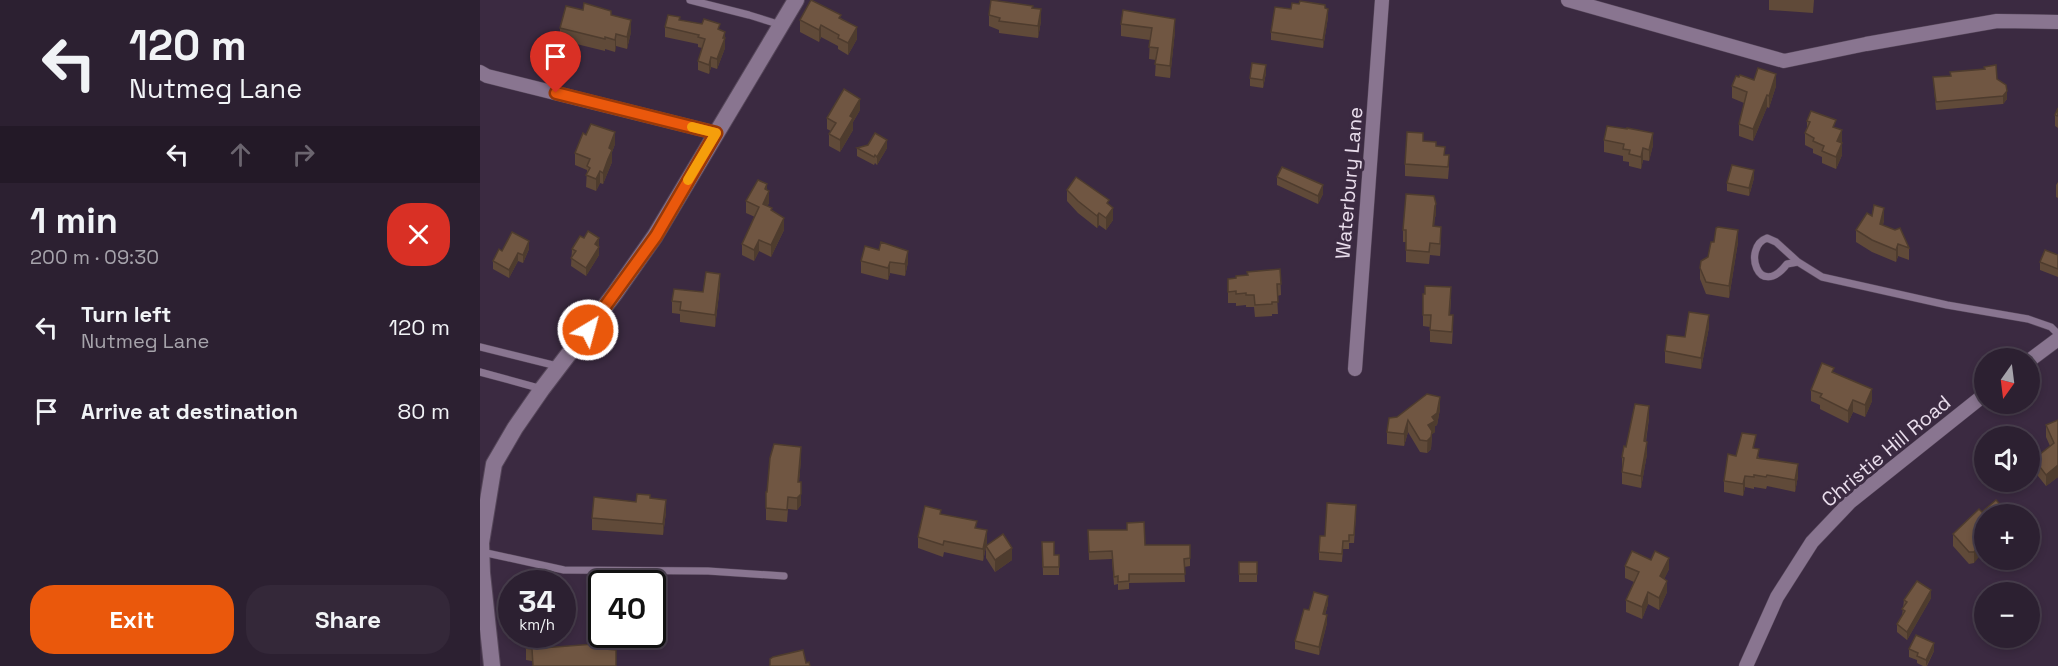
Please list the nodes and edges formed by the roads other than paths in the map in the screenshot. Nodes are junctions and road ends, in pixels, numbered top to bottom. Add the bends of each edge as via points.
1 (690, 0) edge
2 (796, 0) edge
3 (1382, 0) edge
4 (1568, 0) edge
5 (2058, 22) edge
6 (781, 25) junction
7 (480, 72) edge
8 (716, 133) junction
9 (1798, 262) junction
10 (2058, 334) edge
11 (2058, 339) edge
12 (480, 347) edge
13 (2040, 352) edge
14 (560, 366) junction
15 (1355, 369) dead end
16 (480, 372) edge
17 (542, 389) junction
18 (1974, 403) edge
19 (482, 552) junction
20 (784, 576) dead end
21 (492, 666) edge
22 (1746, 666) edge

1 - 6 lane
2 - 6 street
3 - 15 street, Waterbury Lane
4 - 5 street via 1784,61 1997,21
6 - 8 street
7 - 8 street
8 - 14 street via 656,236
9 - 9 lane via 1767,238 1755,254 1755,268 1764,277 1776,275 1786,264
9 - 10 lane via 1822,278 2028,319 2051,327
11 - 13 street
12 - 14 lane
14 - 17 street
16 - 17 lane
17 - 19 street via 494,464
18 - 22 street, Christie Hill Road via 1850,502 1812,542 1777,597
19 - 20 lane via 564,570
19 - 21 street

